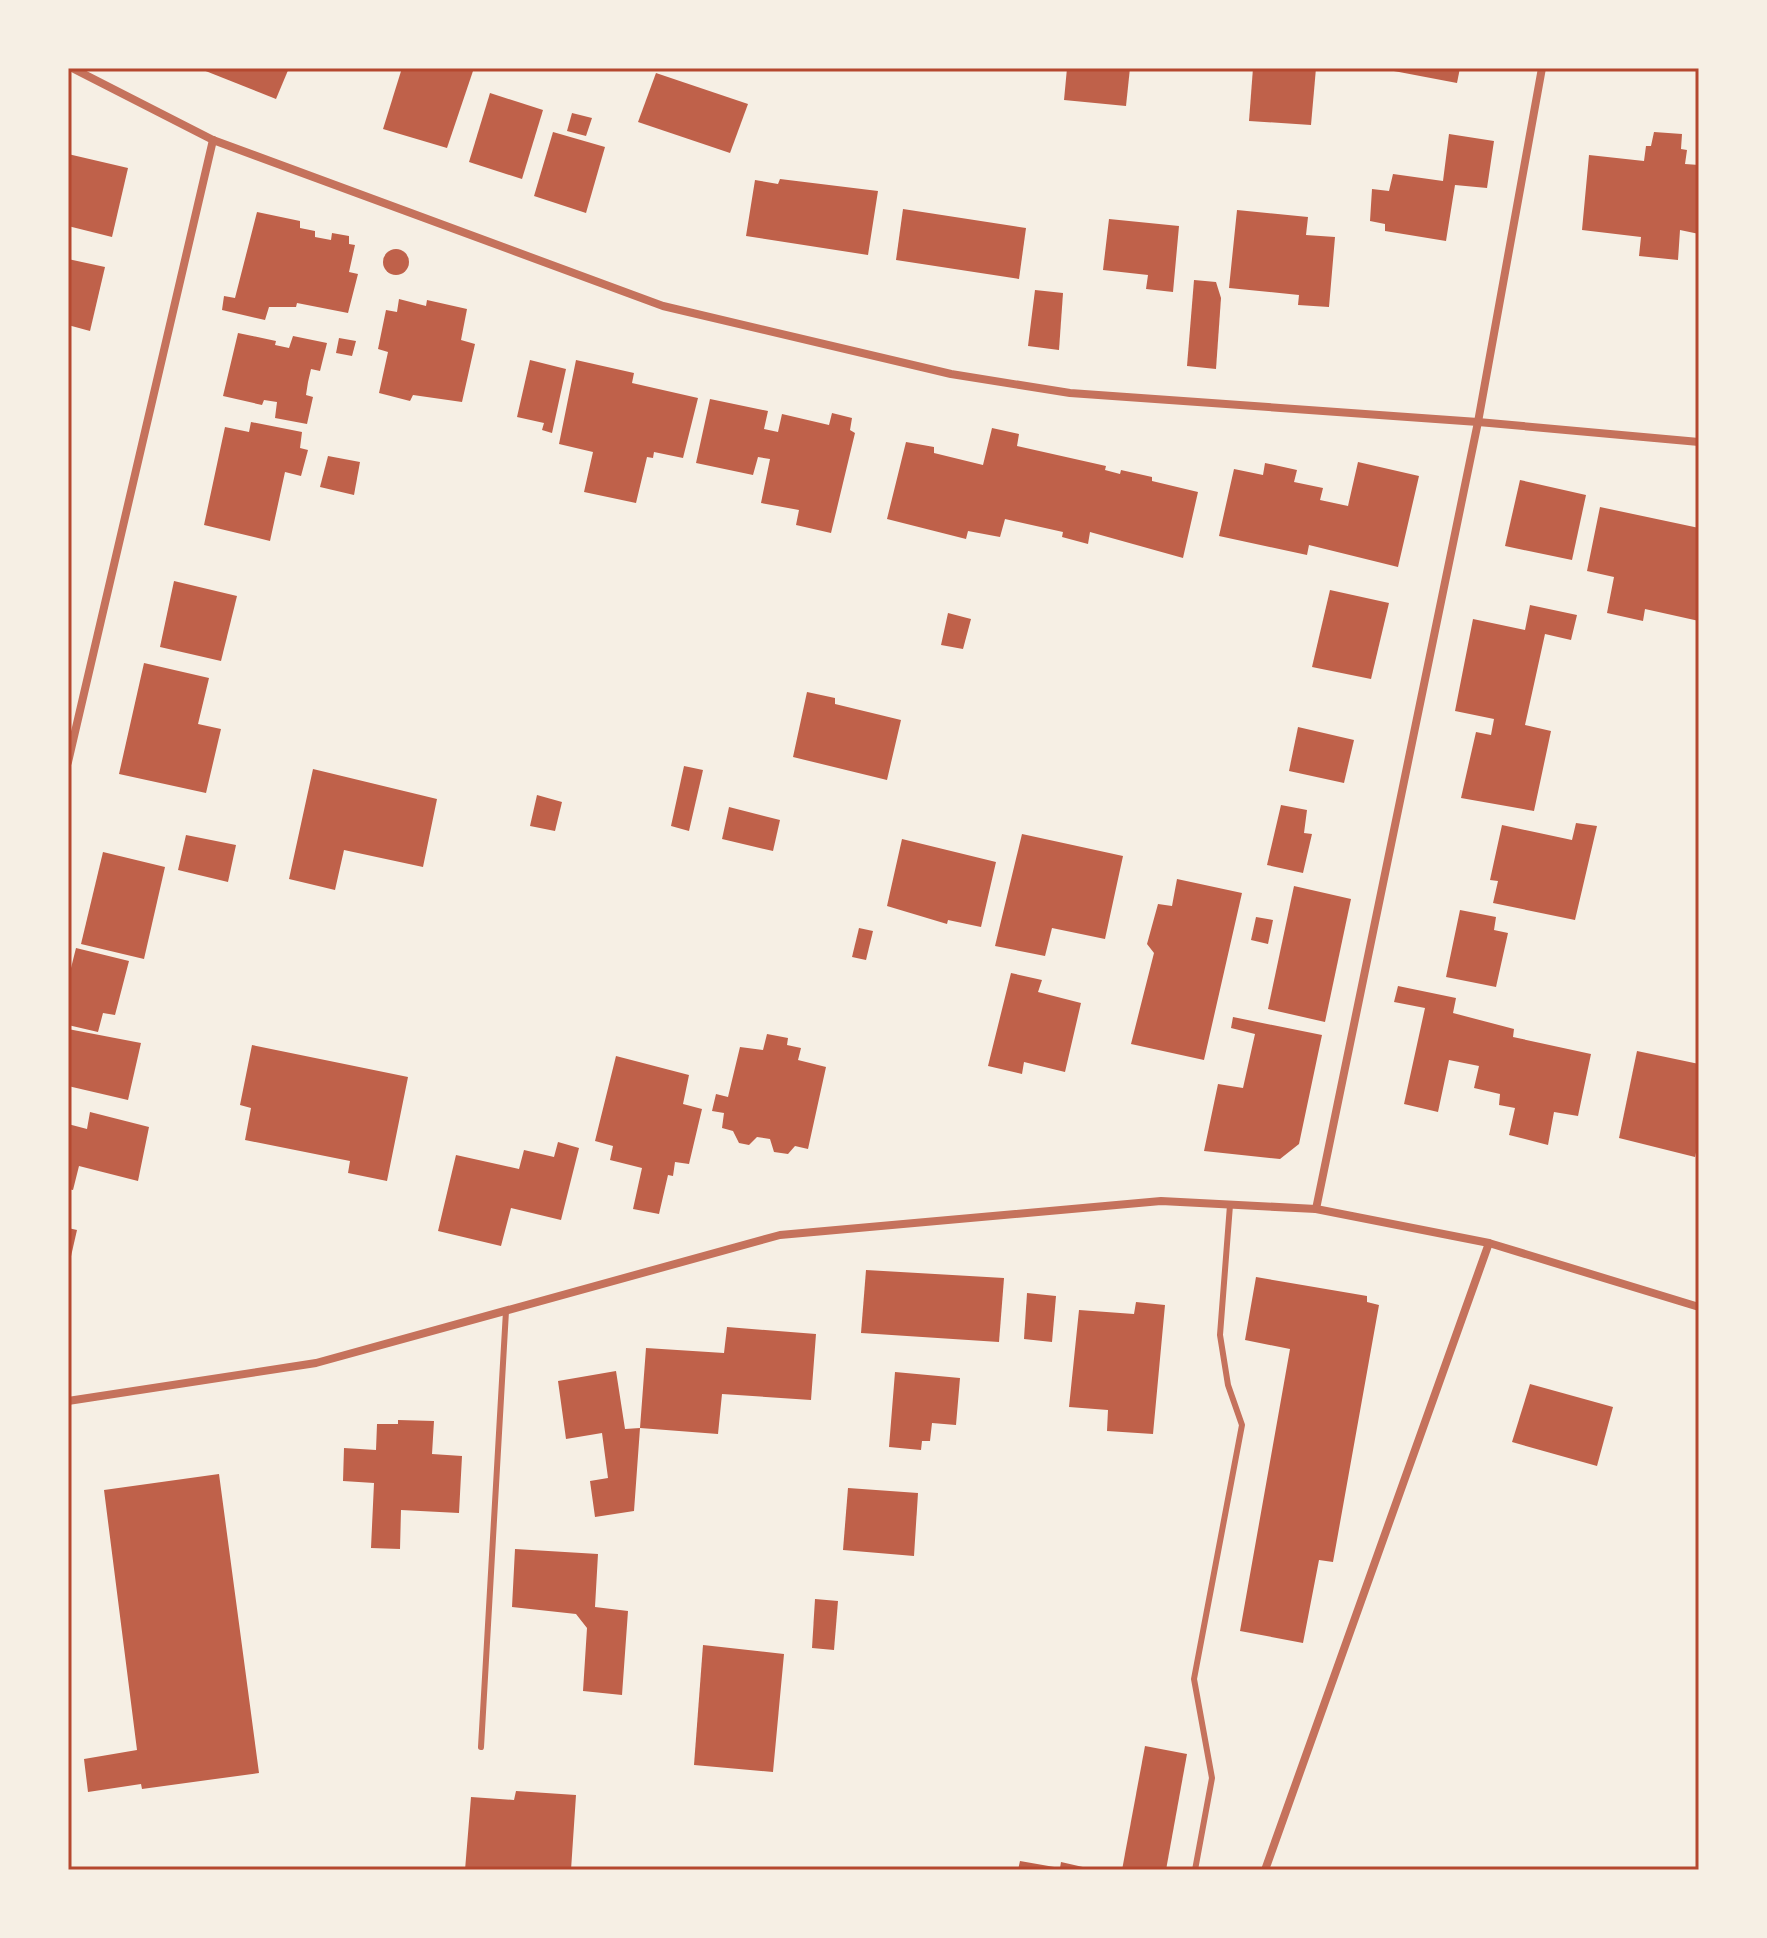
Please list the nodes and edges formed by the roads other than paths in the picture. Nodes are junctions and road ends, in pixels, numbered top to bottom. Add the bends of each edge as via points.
1 (72, 68) edge
2 (1542, 68) edge
3 (213, 140) junction
4 (1478, 422) junction
5 (1699, 442) edge
6 (68, 762) edge
7 (1230, 1205) junction
8 (1316, 1209) junction
9 (1489, 1243) junction
10 (1699, 1307) edge
11 (506, 1311) junction
12 (68, 1401) edge
13 (481, 1747) dead end
14 (1195, 1870) edge
15 (1265, 1870) edge

1 - 3 street
2 - 4 street
3 - 4 street via 663,306 951,374 1070,393
3 - 6 street
4 - 5 street
4 - 8 street
7 - 8 street
7 - 11 street via 1161,1201 780,1235
7 - 14 lane via 1220,1335 1228,1385 1242,1425 1194,1679 1212,1778
8 - 9 street
9 - 10 street
9 - 15 street
11 - 12 street via 316,1363
11 - 13 lane

